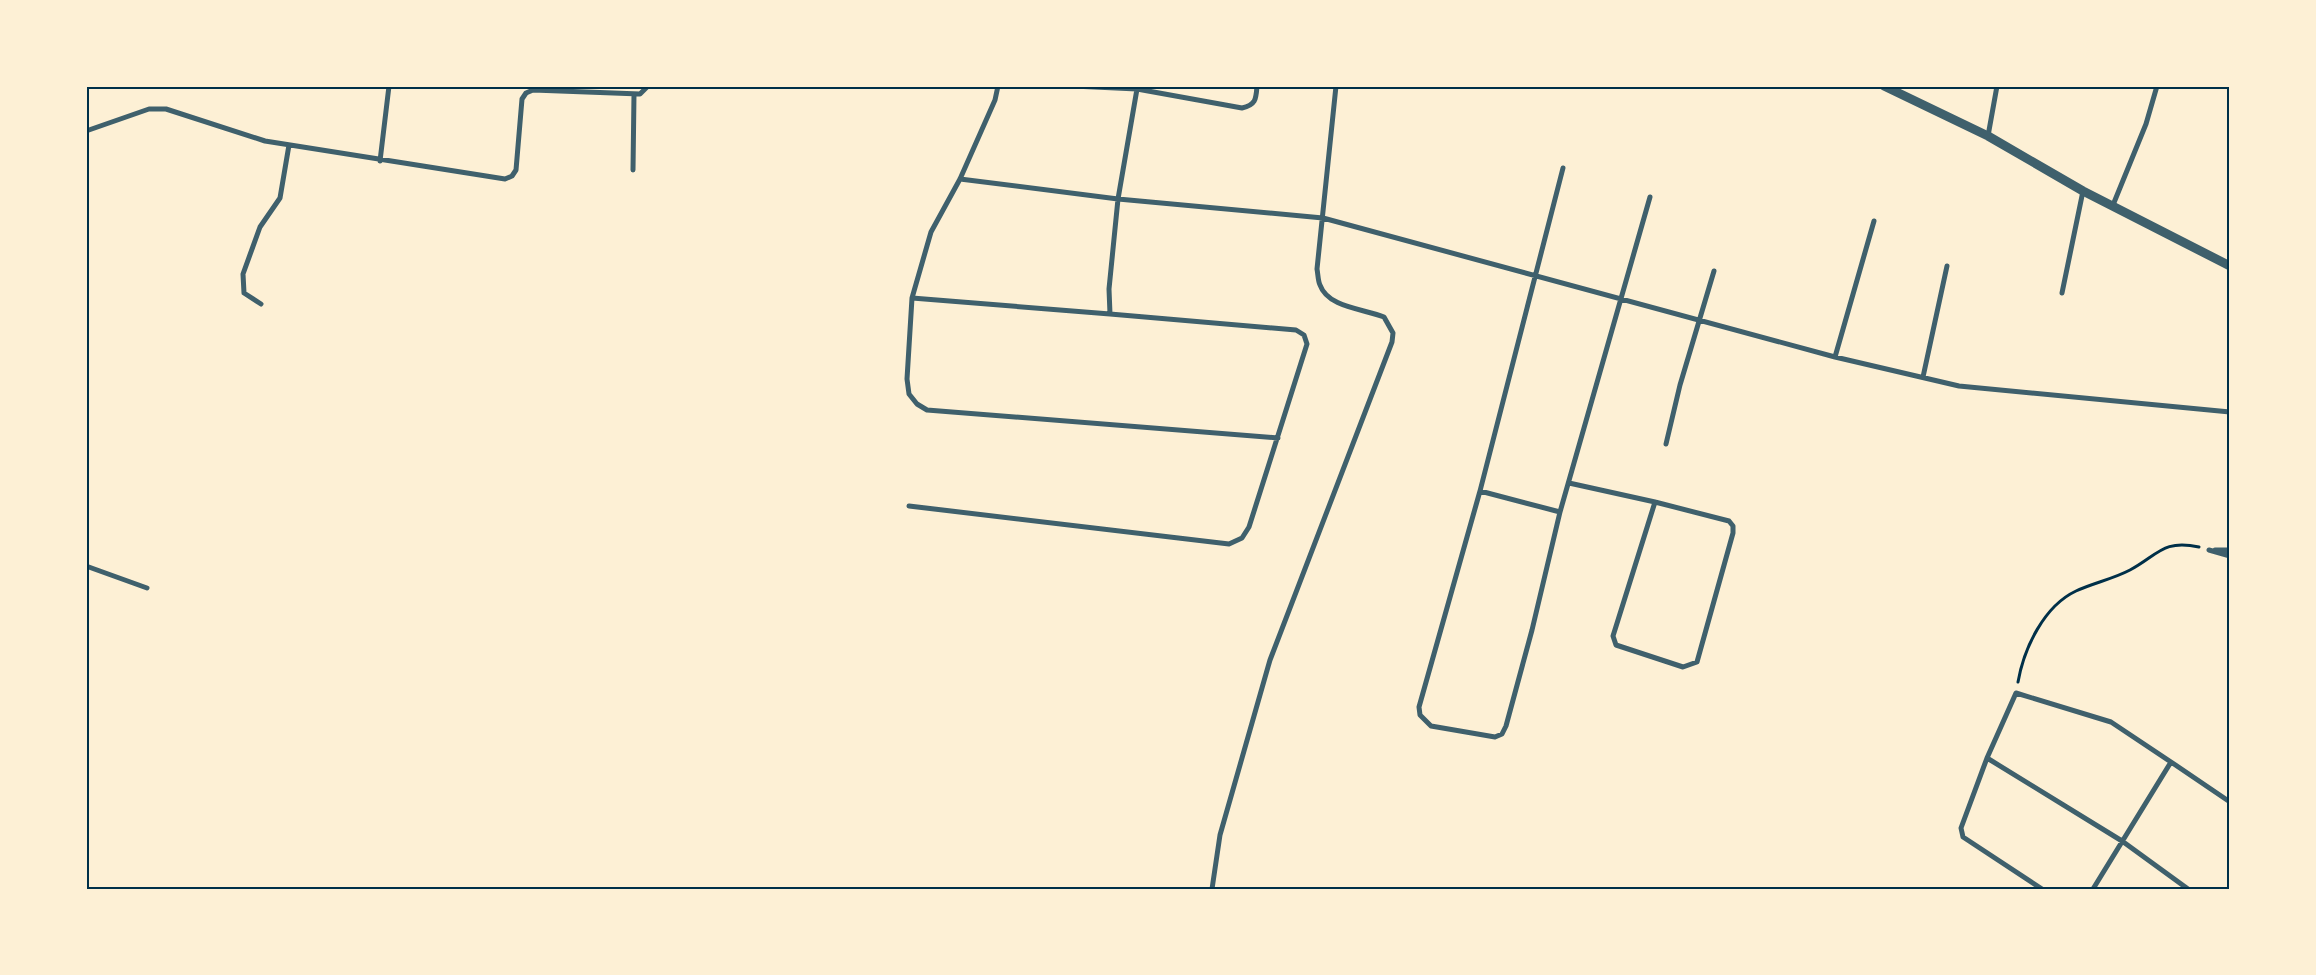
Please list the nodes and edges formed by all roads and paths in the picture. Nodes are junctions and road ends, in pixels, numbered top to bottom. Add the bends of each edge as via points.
1 (389, 86) edge
2 (648, 86) edge
3 (998, 86) edge
4 (1073, 86) edge
5 (1257, 86) edge
6 (1336, 86) edge
7 (1884, 86) edge
8 (1997, 86) edge
9 (2157, 86) edge
10 (1137, 89) junction
11 (634, 94) junction
12 (86, 131) edge
13 (1988, 136) junction
14 (289, 144) junction
15 (380, 161) junction
16 (1563, 168) dead end
17 (633, 170) dead end
18 (960, 179) junction
19 (2083, 190) junction
20 (1650, 197) dead end
21 (1118, 199) junction
22 (2113, 205) junction
23 (1323, 218) junction
24 (1874, 221) dead end
25 (1947, 266) dead end
26 (2230, 266) edge
27 (1714, 271) dead end
28 (1536, 274) junction
29 (2062, 293) dead end
30 (912, 298) junction
31 (1620, 298) junction
32 (261, 304) dead end
33 (1110, 314) junction
34 (1700, 320) junction
35 (1835, 357) junction
36 (1923, 377) junction
37 (2230, 412) edge
38 (1278, 438) junction
39 (1666, 444) dead end
40 (1569, 483) junction
41 (1480, 491) junction
42 (1655, 502) junction
43 (908, 506) dead end
44 (1560, 512) junction
45 (2209, 550) junction
46 (2230, 550) edge
47 (2230, 556) edge
48 (86, 566) edge
49 (147, 588) dead end
50 (2016, 693) junction
51 (1987, 758) junction
52 (2171, 762) junction
53 (2230, 802) edge
54 (2122, 841) junction
55 (1212, 889) edge
56 (2042, 889) edge
57 (2093, 889) edge
58 (2188, 889) edge

1 - 15 street
2 - 11 street via 645,91
3 - 18 street via 995,100
4 - 10 street
5 - 10 street via 1256,100 1242,108
6 - 23 street
7 - 13 street
8 - 13 street
9 - 22 street via 2146,124
10 - 21 street
11 - 15 street via 533,90 526,93 522,99 516,170 505,179
11 - 17 street
12 - 14 street via 149,108 166,109 243,136
13 - 19 street
14 - 15 street
14 - 32 street via 280,198 260,227 243,274 244,293
16 - 28 street
18 - 21 street
18 - 30 street via 931,232
19 - 22 street
19 - 29 street
20 - 31 street
21 - 23 street
21 - 33 street via 1109,289
22 - 26 street
23 - 28 street
23 - 55 street via 1317,269 1320,286 1327,296 1338,302 1384,317 1392,333 1392,342 1270,660 1220,836
24 - 35 street
25 - 36 street
27 - 34 street
28 - 31 street
28 - 41 street
30 - 33 street
30 - 38 street via 908,394 927,410
31 - 34 street
31 - 40 street
33 - 38 street via 1285,328 1304,335 1307,344 1304,358
34 - 35 street
34 - 39 street
35 - 36 street
36 - 37 street via 1990,390
38 - 43 street via 1249,527 1242,538 1229,544
40 - 42 street
40 - 44 street
41 - 44 street
41 - 44 street via 1419,707 1420,715 1432,726 1495,737 1502,734 1532,630
42 - 42 street via 1729,521 1733,526 1697,662 1683,667 1616,644 1613,636
45 - 46 street
45 - 47 street
45 - 50 path via 2180,544 2165,546 2130,570 2074,592 2052,608 2031,641
48 - 49 street
50 - 51 street
50 - 52 street via 2111,722
51 - 54 street
51 - 56 street via 1960,828 1964,837
52 - 53 street
52 - 54 street
54 - 57 street
54 - 58 street

